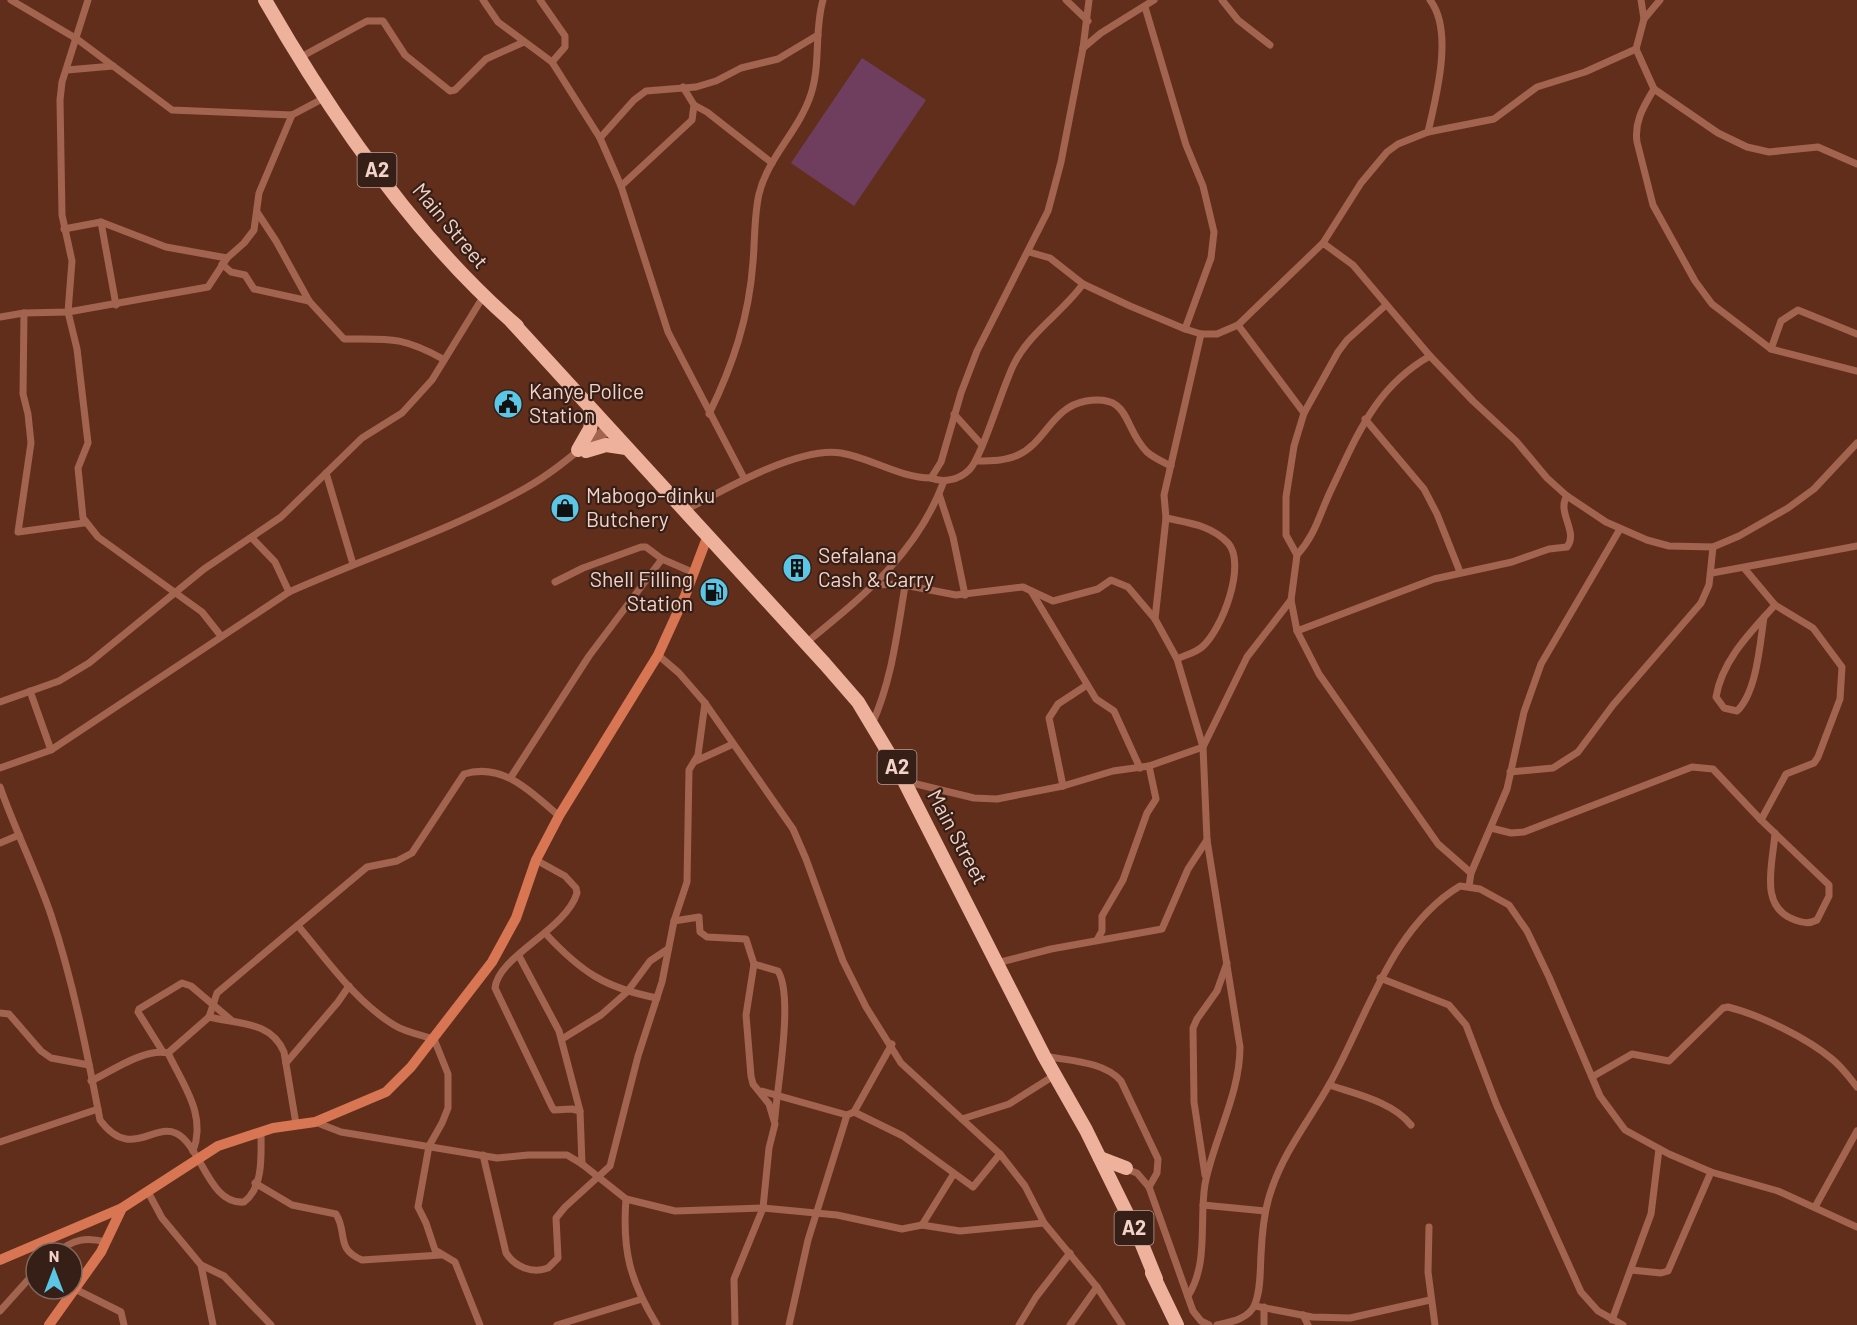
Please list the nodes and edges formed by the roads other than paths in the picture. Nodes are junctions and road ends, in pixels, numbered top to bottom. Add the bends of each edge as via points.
1 (11, 0) edge
2 (88, 0) edge
3 (265, 0) edge
4 (483, 0) edge
5 (540, 0) edge
6 (823, 0) edge
7 (1066, 0) edge
8 (1089, 0) edge
9 (1154, 0) edge
10 (1222, 0) edge
11 (1430, 0) edge
12 (1641, 0) edge
13 (1660, 0) edge
14 (1145, 7) junction
15 (1644, 19) junction
16 (1088, 21) junction
17 (818, 35) junction
18 (76, 39) junction
19 (524, 42) junction
20 (1270, 45) dead end
21 (1083, 48) junction
22 (1636, 49) junction
23 (298, 58) junction
24 (552, 62) junction
25 (113, 66) junction
26 (67, 70) junction
27 (683, 87) junction
28 (1654, 89) junction
29 (324, 98) junction
30 (694, 105) junction
31 (292, 115) junction
32 (1428, 132) junction
33 (600, 138) junction
34 (772, 163) junction
35 (1857, 164) edge
36 (621, 186) junction
37 (256, 212) junction
38 (101, 222) junction
39 (64, 229) junction
40 (1323, 243) junction
41 (1029, 252) junction
42 (224, 261) junction
43 (1083, 284) junction
44 (483, 297) junction
45 (309, 301) junction
46 (116, 304) junction
47 (1386, 305) junction
48 (68, 312) junction
49 (24, 313) junction
50 (0, 317) edge
51 (512, 322) junction
52 (1238, 325) junction
53 (1185, 329) junction
54 (1201, 334) junction
55 (1857, 334) edge
56 (1771, 349) junction
57 (1430, 356) junction
58 (443, 359) junction
59 (1857, 371) edge
60 (594, 411) junction
61 (1304, 413) junction
62 (709, 414) junction
63 (954, 414) junction
64 (1365, 419) junction
65 (611, 426) junction
66 (1857, 443) edge
67 (982, 445) junction
68 (626, 448) junction
69 (582, 451) junction
70 (977, 460) junction
71 (1171, 466) junction
72 (326, 473) junction
73 (744, 478) junction
74 (931, 478) junction
75 (944, 481) junction
76 (939, 495) junction
77 (673, 496) junction
78 (1567, 496) junction
79 (686, 510) junction
80 (1166, 518) junction
81 (84, 523) junction
82 (1620, 529) junction
83 (708, 535) junction
84 (252, 538) junction
85 (1857, 546) edge
86 (1713, 548) junction
87 (1297, 555) junction
88 (662, 559) junction
89 (353, 564) junction
90 (1744, 568) junction
91 (692, 572) junction
92 (1460, 572) junction
93 (1712, 573) junction
94 (555, 582) dead end
95 (876, 585) junction
96 (905, 586) junction
97 (1030, 590) junction
98 (175, 592) junction
99 (289, 592) junction
100 (964, 595) junction
101 (1291, 600) junction
102 (1775, 605) junction
103 (1764, 617) junction
104 (1155, 620) junction
105 (1298, 631) junction
106 (221, 636) junction
107 (806, 643) junction
108 (658, 656) junction
109 (1177, 659) junction
110 (1087, 685) junction
111 (30, 691) junction
112 (0, 702) edge
113 (705, 703) junction
114 (872, 724) junction
115 (733, 744) junction
116 (1203, 747) junction
117 (51, 750) junction
118 (693, 762) junction
119 (1149, 766) junction
120 (0, 768) edge
121 (1140, 768) junction
122 (1510, 772) junction
123 (511, 777) junction
124 (904, 781) junction
125 (1062, 786) junction
126 (0, 787) edge
127 (560, 816) junction
128 (1761, 820) junction
129 (1491, 828) junction
130 (1775, 833) junction
131 (19, 835) junction
132 (1207, 840) junction
133 (0, 843) edge
134 (536, 860) junction
135 (1471, 873) junction
136 (1468, 886) junction
137 (674, 921) junction
138 (299, 927) junction
139 (545, 933) junction
140 (1097, 940) junction
141 (668, 949) junction
142 (519, 956) junction
143 (1227, 962) junction
144 (997, 963) junction
145 (754, 964) junction
146 (1380, 978) junction
147 (348, 986) junction
148 (627, 992) junction
149 (657, 998) junction
150 (213, 1006) junction
151 (0, 1013) edge
152 (209, 1017) junction
153 (233, 1022) junction
154 (434, 1039) junction
155 (562, 1039) junction
156 (892, 1044) junction
157 (166, 1053) junction
158 (1044, 1056) junction
159 (286, 1063) junction
160 (88, 1065) junction
161 (1592, 1077) junction
162 (1057, 1078) junction
163 (91, 1081) junction
164 (753, 1084) junction
165 (1329, 1085) junction
166 (1857, 1087) edge
167 (777, 1096) junction
168 (98, 1109) junction
169 (580, 1112) junction
170 (854, 1112) junction
171 (847, 1115) junction
172 (962, 1119) junction
173 (315, 1122) junction
174 (296, 1124) junction
175 (775, 1124) junction
176 (1411, 1125) dead end
177 (1857, 1131) edge
178 (261, 1132) junction
179 (0, 1142) edge
180 (429, 1146) junction
181 (1659, 1149) junction
182 (196, 1154) junction
183 (1000, 1154) junction
184 (483, 1155) junction
185 (1100, 1158) junction
186 (582, 1164) junction
187 (1129, 1170) junction
188 (1711, 1172) junction
189 (953, 1175) junction
190 (598, 1177) junction
191 (1105, 1177) junction
192 (255, 1183) junction
193 (1205, 1184) junction
194 (1149, 1187) junction
195 (148, 1192) junction
196 (1118, 1196) junction
197 (626, 1199) junction
198 (1203, 1205) junction
199 (1815, 1206) junction
200 (122, 1208) junction
201 (763, 1208) junction
202 (1265, 1211) junction
203 (817, 1212) junction
204 (1044, 1223) junction
205 (922, 1225) junction
206 (1429, 1227) dead end
207 (1857, 1227) edge
208 (77, 1241) edge
209 (106, 1242) junction
210 (1071, 1253) junction
211 (441, 1255) junction
212 (0, 1260) edge
213 (201, 1265) junction
214 (1631, 1270) junction
215 (84, 1275) edge
216 (1156, 1279) junction
217 (24, 1284) edge
218 (1097, 1287) junction
219 (84, 1294) edge
220 (1188, 1296) junction
221 (642, 1299) junction
222 (1430, 1300) junction
223 (66, 1301) edge
224 (1255, 1306) junction
225 (1264, 1307) junction
226 (0, 1311) edge
227 (1303, 1315) junction
228 (1367, 1316) junction
229 (1612, 1320) junction
230 (49, 1325) edge
231 (124, 1325) edge
232 (213, 1325) edge
233 (271, 1325) edge
234 (480, 1325) edge
235 (557, 1325) edge
236 (657, 1325) edge
237 (735, 1325) edge
238 (789, 1325) edge
239 (1019, 1325) edge
240 (1070, 1325) edge
241 (1122, 1325) edge
242 (1176, 1325) edge
243 (1209, 1325) edge
244 (1217, 1325) edge
245 (1264, 1325) edge
246 (1308, 1325) edge
247 (1370, 1325) edge
248 (1435, 1325) edge
249 (1623, 1325) edge

1 - 18 street
2 - 18 street
3 - 23 highway, Main Street / A2
4 - 19 street via 498,22
5 - 24 street via 565,36 565,47
6 - 17 street
7 - 16 street
8 - 16 street
9 - 14 street
10 - 20 street via 1238,20
11 - 32 street via 1440,24 1440,75
12 - 15 street
13 - 15 street
14 - 21 street
14 - 53 street via 1214,232 1211,258
15 - 22 street
16 - 21 street
17 - 27 street via 778,59 741,68 716,81
17 - 34 street via 818,64 812,92 795,131
18 - 25 street
18 - 26 street
19 - 23 street via 486,59 450,91 405,55 378,19 367,21
19 - 24 street
21 - 41 street via 1061,162 1048,211
22 - 28 street
22 - 32 street via 1585,72 1536,87 1494,119
23 - 29 highway, Main Street / A2
24 - 33 street
25 - 26 street
25 - 31 street via 172,110
26 - 39 street via 60,100
27 - 30 street
27 - 33 street via 640,94
28 - 35 street via 1718,133 1753,149 1769,152 1818,147
28 - 56 street via 1640,114 1636,131 1653,205 1712,304
29 - 31 street
29 - 44 highway, Main Street / A2 via 437,246
30 - 34 street
30 - 36 street via 692,120
31 - 37 street via 267,169
32 - 40 street via 1398,144 1378,162
33 - 36 street
34 - 62 street via 757,202 742,337
36 - 62 street via 663,320
37 - 42 street via 256,224 250,235
37 - 45 street
38 - 39 street
38 - 42 street via 166,247
38 - 46 street
39 - 48 street via 72,261
40 - 47 street via 1353,265
40 - 52 street
41 - 43 street via 1050,258
41 - 63 street via 977,351
42 - 45 street via 231,272 245,275 254,289
42 - 46 street via 202,290
43 - 53 street
43 - 67 street via 1024,346
44 - 51 highway, Main Street / A2
44 - 58 street
45 - 58 street via 344,339 393,338
46 - 48 street
47 - 57 street
47 - 61 street via 1347,340
48 - 49 street
48 - 81 street via 77,349 88,443 78,468
49 - 50 street
49 - 81 street via 23,394 31,443 18,532
51 - 60 highway, Main Street / A2
51 - 65 highway, Main Street / A2 via 552,359
52 - 54 street via 1217,334
52 - 61 street
53 - 54 street
54 - 71 street
55 - 56 street via 1798,310 1782,321
56 - 59 street
57 - 64 street via 1406,371
57 - 78 street
58 - 72 street via 432,380 402,413 362,438
60 - 65 highway, Main Street / A2
60 - 69 highway
61 - 87 street via 1286,497 1286,535
62 - 73 street
63 - 67 street
63 - 74 street via 940,462
64 - 87 street via 1311,539
64 - 92 street via 1424,489
65 - 68 highway, Main Street / A2
65 - 69 street
65 - 77 highway, Main Street / A2
66 - 86 street via 1814,489 1788,508
67 - 70 street
68 - 69 highway via 606,445
68 - 77 highway, Main Street / A2
69 - 89 street via 524,489 434,533
70 - 71 street via 994,461 1018,455 1063,411 1077,403 1106,400 1119,406 1146,451
70 - 75 street via 969,470
71 - 80 street via 1164,495
72 - 84 street
72 - 89 street
73 - 74 street via 832,452
73 - 79 street
74 - 75 street
75 - 76 street
76 - 95 street via 908,545
76 - 100 street via 953,537
77 - 79 highway, Main Street / A2
78 - 82 street
78 - 92 street via 1563,508 1571,539 1568,547
79 - 83 highway, Main Street / A2
80 - 104 street
80 - 109 street via 1208,527 1227,542 1236,554 1237,564 1218,625 1204,645
81 - 98 street
82 - 86 street via 1669,546
82 - 122 street via 1541,664 1524,712
83 - 91 street
83 - 107 highway, Main Street / A2
84 - 98 street
84 - 99 street via 275,562
85 - 90 street
86 - 93 street
87 - 101 street
88 - 91 street
88 - 94 street via 641,548
88 - 123 street via 589,656
89 - 99 street
90 - 93 street
90 - 102 street
91 - 108 street
92 - 105 street
93 - 122 street via 1697,610 1613,705 1578,752 1553,768
95 - 96 street
95 - 107 street
96 - 100 street
96 - 114 street via 891,668
97 - 100 street via 1008,586
97 - 104 street via 1058,601 1098,589 1111,580 1128,587
97 - 110 street
98 - 106 street via 202,612
98 - 111 street via 89,663 59,681
99 - 106 street
101 - 105 street
101 - 116 street via 1247,657
102 - 103 street
102 - 128 street via 1813,628 1836,656 1843,675 1840,699 1818,757 1814,763 1786,774
103 - 103 street via 1726,666 1716,698 1724,708 1737,711 1744,702 1760,653
104 - 109 street
105 - 135 street via 1319,674 1437,844
106 - 117 street
107 - 114 highway, Main Street / A2 via 858,702
108 - 113 street
108 - 127 street
109 - 116 street
110 - 121 street via 1096,699 1114,711
110 - 125 street via 1058,704 1049,718
111 - 112 street
111 - 117 street
113 - 115 street
113 - 118 street via 698,756
114 - 124 highway, Main Street / A2
115 - 118 street
115 - 156 street via 793,829 843,961 866,1007
116 - 119 street
116 - 132 street
117 - 120 street
118 - 137 street via 689,770 687,882
119 - 121 street
119 - 140 street via 1156,799 1147,813 1123,880 1102,916 1102,931
121 - 125 street via 1113,771
122 - 129 street
123 - 127 street
123 - 138 street via 464,774 412,853 397,861 368,867
124 - 125 street via 987,799
124 - 144 highway, Main Street / A2
126 - 131 street
127 - 134 street
128 - 129 street via 1724,778 1702,766 1524,832
128 - 130 street
129 - 135 street
130 - 130 street via 1770,894 1773,904 1788,917 1810,923 1821,915 1829,885
131 - 133 street
131 - 160 street via 52,917
132 - 140 street via 1188,869 1162,929
132 - 143 street
134 - 139 street via 565,876 577,894
134 - 154 street via 516,918 492,962
135 - 136 street
136 - 146 street via 1460,886 1441,900
136 - 161 street via 1509,905 1527,931
137 - 141 street
137 - 145 street via 699,917 700,932 707,937 746,939
138 - 147 street
138 - 150 street via 258,956 217,993
139 - 142 street
139 - 148 street via 580,968 600,982
140 - 144 street
141 - 148 street via 643,969
141 - 149 street
142 - 155 street
142 - 169 street via 497,977 499,1001 554,1110
143 - 193 street via 1240,1047 1239,1067
143 - 193 street via 1217,991 1193,1029 1194,1102
144 - 158 highway, Main Street / A2
145 - 164 street via 746,1015
145 - 167 street via 778,971 784,985
146 - 165 street
146 - 229 street via 1449,1005 1466,1024 1497,1106 1571,1272 1589,1303
147 - 154 street via 396,1026
147 - 159 street
148 - 149 street
148 - 155 street via 601,1015
149 - 190 street via 610,1166
150 - 152 street
150 - 153 street
150 - 157 street via 182,983 138,1009
151 - 160 street via 9,1014 51,1058
152 - 153 street
152 - 157 street
153 - 159 street via 259,1027 274,1035
154 - 173 street via 386,1092
154 - 180 street via 448,1074 449,1095 446,1116
155 - 169 street
156 - 170 street
156 - 172 street via 901,1063
157 - 163 street via 142,1057
157 - 182 street via 193,1101 198,1131
158 - 162 highway, Main Street / A2
158 - 194 street via 1104,1069 1121,1082 1158,1159 1157,1173
159 - 174 street
160 - 163 street
161 - 166 street via 1632,1054 1670,1060 1728,1006 1824,1053
161 - 181 street via 1616,1121 1636,1138
162 - 172 street via 1009,1104
162 - 185 highway, Main Street / A2
162 - 191 highway, Main Street / A2
163 - 168 street
164 - 167 street
164 - 175 street via 768,1104
165 - 176 street via 1380,1103
165 - 202 street via 1290,1148
167 - 171 street
167 - 175 street
168 - 179 street
168 - 182 street via 100,1120 119,1139 166,1131 183,1137
169 - 186 street
170 - 171 street
170 - 189 street via 903,1136
171 - 203 street
172 - 183 street
173 - 174 street
173 - 180 street via 340,1132
174 - 178 street
175 - 201 street
177 - 199 street
178 - 182 street
178 - 192 street via 260,1170
180 - 184 street
180 - 211 street via 418,1207 435,1250
181 - 188 street
181 - 214 street via 1652,1214
182 - 192 street via 231,1202 244,1202
182 - 195 street
183 - 189 street via 973,1187
183 - 204 street via 1025,1185
184 - 186 street via 567,1155
184 - 190 street via 506,1253 527,1270 548,1268 558,1258 556,1218
185 - 187 highway
185 - 191 highway, Main Street / A2
186 - 190 street
187 - 191 street
187 - 194 street
187 - 196 highway
188 - 199 street
188 - 214 street via 1668,1270
189 - 205 street
190 - 197 street
191 - 196 highway, A2
191 - 216 highway, A2
192 - 211 street via 292,1205 336,1214 343,1244 353,1256 375,1261
193 - 198 street
194 - 220 street
195 - 200 street
195 - 213 street via 162,1218
196 - 216 highway, A2
197 - 201 street via 688,1213
197 - 221 street via 626,1257
198 - 202 street
198 - 220 street via 1200,1266
199 - 207 street
200 - 209 street
200 - 212 street
201 - 203 street
201 - 237 street via 734,1279
202 - 224 street
203 - 205 street via 902,1229
203 - 238 street
204 - 205 street via 960,1231
204 - 210 street
206 - 222 street
208 - 209 street via 90,1238
209 - 215 street
210 - 218 street
210 - 239 street
211 - 234 street via 456,1264
213 - 232 street
213 - 233 street via 224,1276
214 - 229 street
216 - 242 highway, A2
217 - 226 street
218 - 240 street
218 - 241 street
219 - 231 street via 121,1312
220 - 243 street via 1193,1311
221 - 235 street
221 - 236 street
222 - 228 street
222 - 248 street
223 - 230 street
224 - 225 street
224 - 244 street via 1246,1316
225 - 227 street
225 - 245 street
227 - 228 street
227 - 246 street
228 - 247 street
229 - 249 street

